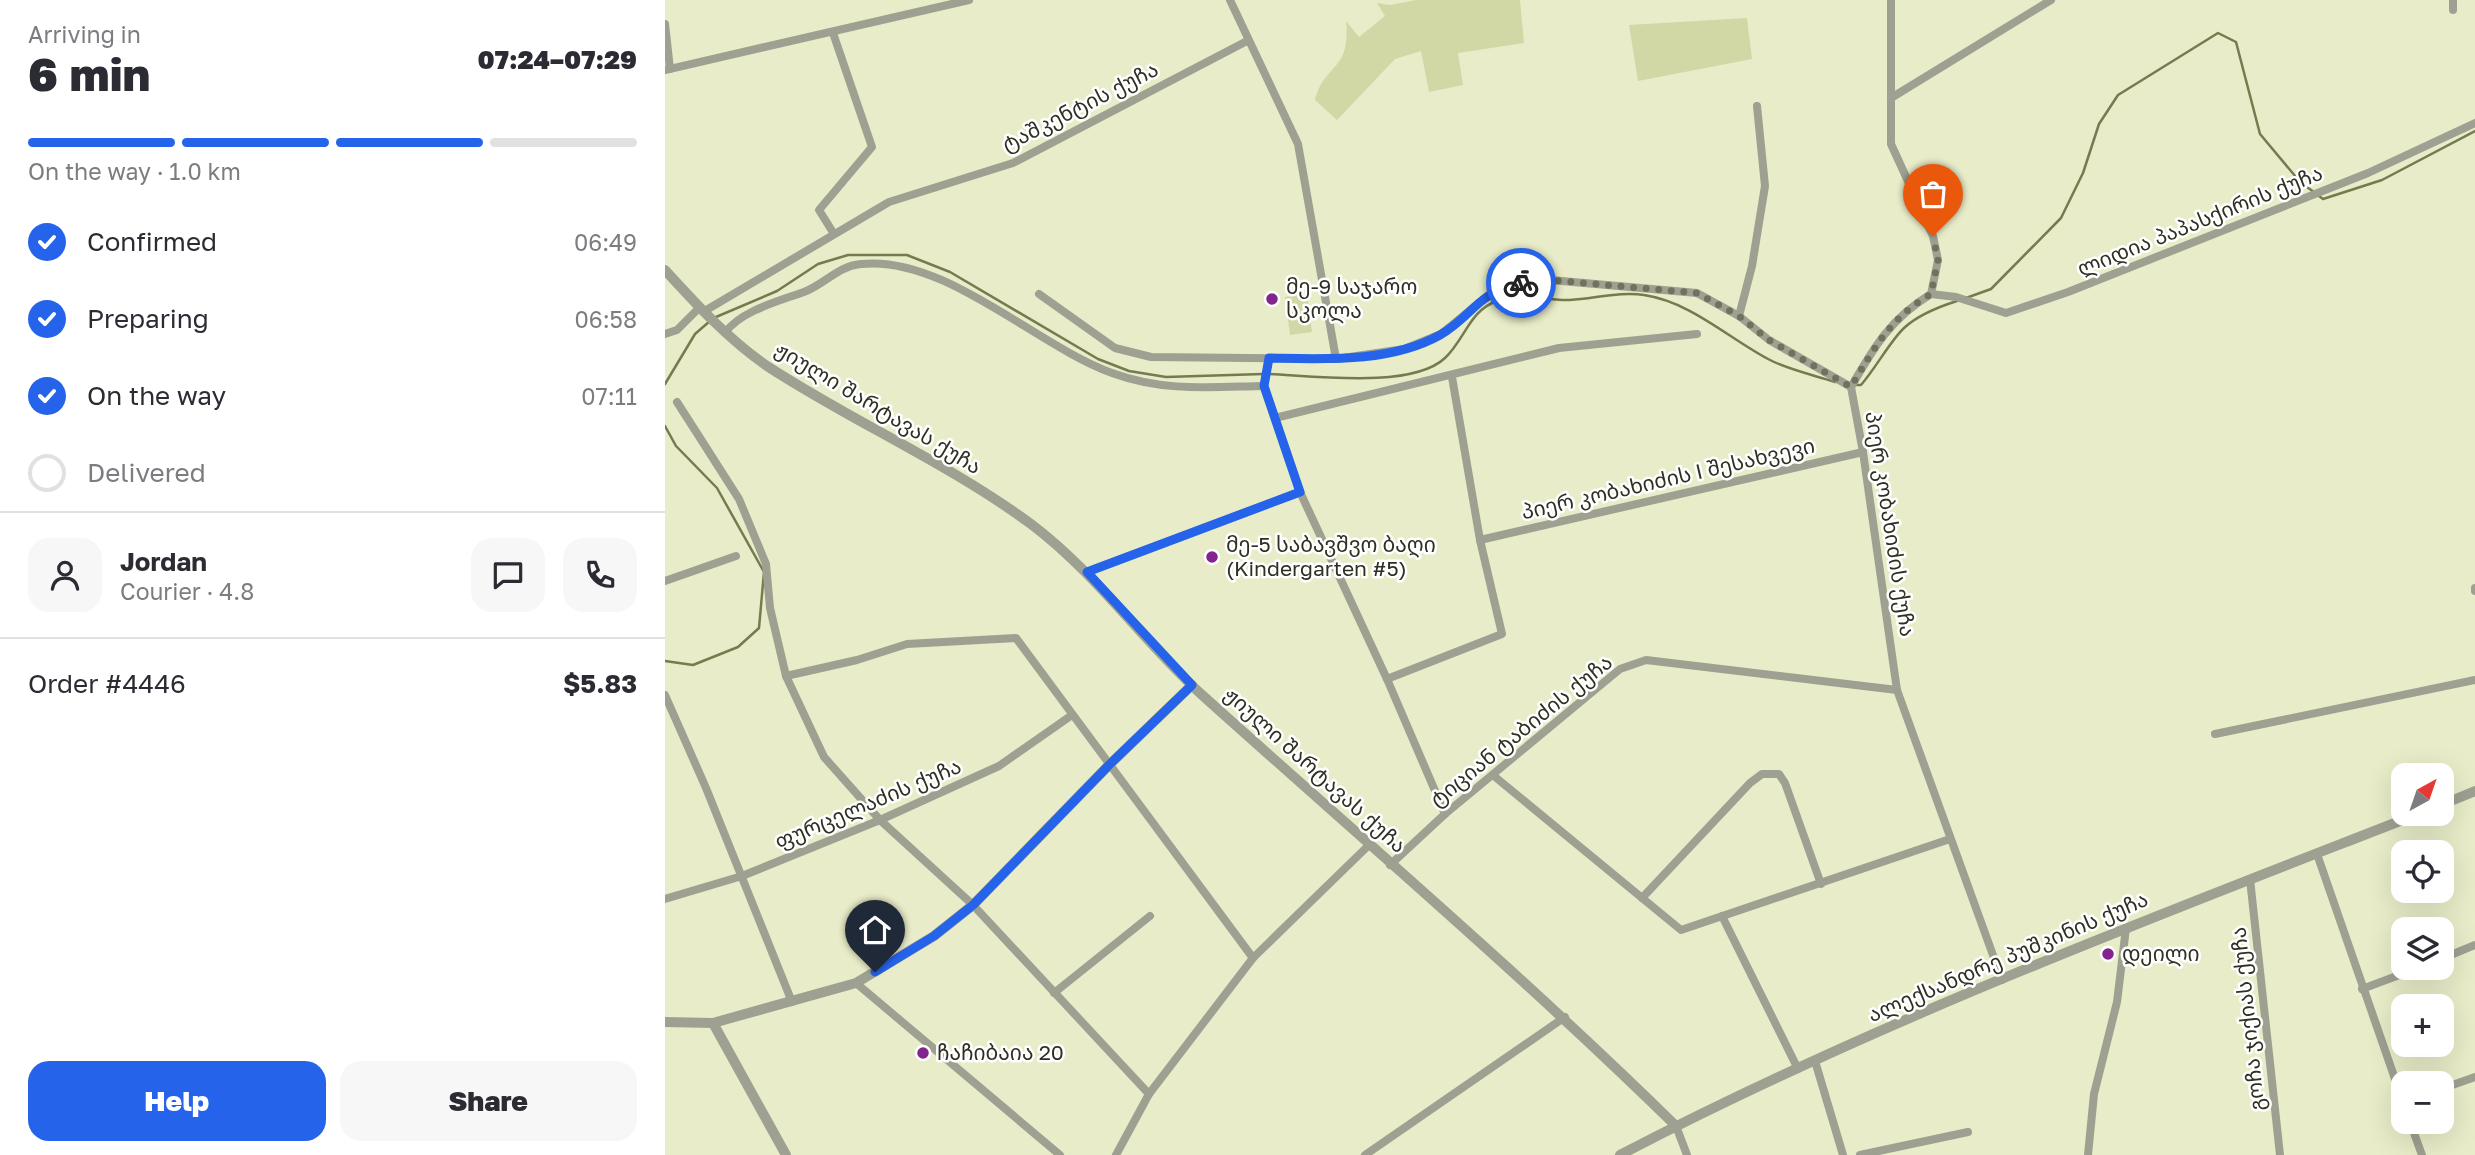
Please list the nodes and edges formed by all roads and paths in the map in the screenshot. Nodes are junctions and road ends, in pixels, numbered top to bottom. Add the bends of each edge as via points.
1 (969, 0) edge
2 (1230, 0) edge
3 (1891, 0) edge
4 (2051, 0) edge
5 (2453, 0) edge
6 (2453, 10) dead end
7 (665, 24) edge
8 (834, 33) junction
9 (1247, 41) junction
10 (668, 69) edge
11 (1891, 98) junction
12 (1757, 106) dead end
13 (2475, 122) edge
14 (834, 234) junction
15 (665, 270) edge
16 (1039, 294) dead end
17 (1931, 294) junction
18 (701, 310) junction
19 (1739, 316) junction
20 (721, 330) junction
21 (665, 334) edge
22 (1697, 334) dead end
23 (1269, 358) junction
24 (1336, 359) junction
25 (1452, 377) junction
26 (1264, 384) junction
27 (1851, 387) junction
28 (677, 402) dead end
29 (1275, 418) junction
30 (1863, 452) junction
31 (1300, 492) junction
32 (1480, 540) junction
33 (736, 556) dead end
34 (1087, 572) junction
35 (665, 581) edge
36 (786, 676) junction
37 (1387, 678) junction
38 (2475, 680) edge
39 (1192, 685) junction
40 (1897, 690) junction
41 (665, 695) edge
42 (1072, 715) junction
43 (2215, 734) dead end
44 (1109, 765) junction
45 (1494, 776) junction
46 (2475, 791) edge
47 (2454, 800) edge
48 (1445, 814) junction
49 (880, 820) junction
50 (2391, 824) edge
51 (1950, 839) junction
52 (1369, 845) junction
53 (2317, 853) junction
54 (1390, 864) junction
55 (742, 876) junction
56 (2250, 879) junction
57 (1821, 884) junction
58 (1641, 898) junction
59 (665, 899) edge
60 (973, 905) junction
61 (1722, 915) junction
62 (1150, 916) dead end
63 (2126, 928) junction
64 (2475, 945) edge
65 (2454, 954) edge
66 (1253, 958) junction
67 (2391, 978) edge
68 (2001, 980) junction
69 (856, 983) junction
70 (2363, 989) junction
71 (1054, 993) junction
72 (792, 1002) junction
73 (1565, 1017) junction
74 (665, 1022) edge
75 (713, 1023) junction
76 (1815, 1061) junction
77 (1798, 1069) junction
78 (2392, 1071) edge
79 (2475, 1077) edge
80 (2454, 1085) edge
81 (1149, 1094) junction
82 (1676, 1126) junction
83 (1968, 1132) dead end
84 (2414, 1134) edge
85 (786, 1155) edge
86 (1060, 1155) edge
87 (1116, 1155) edge
88 (1365, 1155) edge
89 (1620, 1155) edge
90 (1687, 1155) edge
91 (1843, 1155) edge
92 (1860, 1155) edge
93 (2088, 1155) edge
94 (2280, 1155) edge
95 (2422, 1155) edge

1 - 8 street
2 - 9 street
3 - 11 street
4 - 11 street
5 - 6 street
7 - 10 street
8 - 10 street
8 - 14 street via 872,147 819,210
9 - 14 street, ტაშკენტის ქუჩა via 1013,163 889,201
9 - 24 street via 1298,144
11 - 17 street via 1891,144 1933,236 1938,260
12 - 19 street via 1765,186
13 - 17 street, ლიდია პაპასქირის ქუჩა via 2355,178 2006,313
14 - 18 street, ტაშკენტის ქუჩა
15 - 18 street
16 - 23 street, პიერ კობახიძის ქუჩა via 1115,348 1151,357
17 - 27 street via 1899,317
18 - 20 street, ჟიული შარტავას ქუჩა
18 - 21 street, ტაშკენტის ქუჩა
19 - 24 street, პიერ კობახიძის ქუჩა via 1697,293 1539,279 1497,288 1441,334 1404,349
19 - 27 street, პიერ კობახიძის ქუჩა via 1769,340
20 - 26 street via 813,289 842,268 901,266 983,302 1108,372 1172,389
20 - 34 street, ჟიული შარტავას ქუჩა via 768,366 908,446 1031,524
22 - 25 street via 1559,348
23 - 24 street, პიერ კობახიძის ქუჩა
23 - 26 street
25 - 29 street
25 - 32 street
26 - 29 street
27 - 30 street, პიერ კობახიძის ქუჩა
28 - 36 street via 739,499 766,564 769,608
29 - 31 street
30 - 32 street, პიერ კობახიძის I შესახვევი
30 - 40 street, პიერ კობახიძის ქუჩა
31 - 34 street
31 - 37 street
32 - 37 street via 1502,634
33 - 35 street
34 - 39 street, ჟიული შარტავას ქუჩა
36 - 42 street via 907,645 1011,637 1020,642
36 - 49 street via 824,757
37 - 48 street
38 - 43 street
39 - 44 street
39 - 52 street, ჟიული შარტავას ქუჩა
40 - 45 street, ტიციან ტაბიძის ქუჩა via 1646,660 1620,669
40 - 51 street, პიერ კობახიძის ქუჩა
41 - 55 street
42 - 44 street
42 - 49 street, ფურცელაძის ქუჩა via 999,766
44 - 60 street
44 - 66 street
45 - 48 street, ტიციან ტაბიძის ქუჩა
45 - 58 street
46 - 47 street
48 - 54 street, ტიციან ტაბიძის ქუჩა
49 - 55 street, ფურცელაძის ქუჩა
49 - 60 street
50 - 53 street, ალექსანდრე პუშკინის ქუჩა
51 - 57 street
51 - 68 street, პიერ კობახიძის ქუჩა
52 - 54 street, ჟიული შარტავას ქუჩა
52 - 66 street
53 - 56 street, ალექსანდრე პუშკინის ქუჩა
53 - 70 street
54 - 73 street, ჟიული შარტავას ქუჩა
55 - 59 street, ფურცელაძის ქუჩა
55 - 72 street
56 - 63 street, ალექსანდრე პუშკინის ქუჩა
56 - 94 street, გოჩა ჯიქიას ქუჩა
57 - 58 street via 1785,783 1779,774 1762,774
57 - 61 street
58 - 61 street via 1681,930
60 - 69 street via 934,936
60 - 71 street
61 - 77 street
62 - 71 street
63 - 68 street, ალექსანდრე პუშკინის ქუჩა
63 - 93 street via 2117,1002 2094,1094
64 - 65 street
66 - 81 street
67 - 70 street
68 - 76 street, ალექსანდრე პუშკინის ქუჩა
69 - 72 street
69 - 86 street
70 - 78 street
71 - 81 street
72 - 75 street
73 - 82 street, ჟიული შარტავას ქუჩა
73 - 88 street
74 - 75 street
75 - 85 street
76 - 77 street, ალექსანდრე პუშკინის ქუჩა
76 - 91 street
77 - 82 street, ალექსანდრე პუშკინის ქუჩა
79 - 80 street
81 - 87 street
82 - 89 street, ალექსანდრე პუშკინის ქუჩა
82 - 90 street, ჟიული შარტავას ქუჩა
83 - 92 street
84 - 95 street

